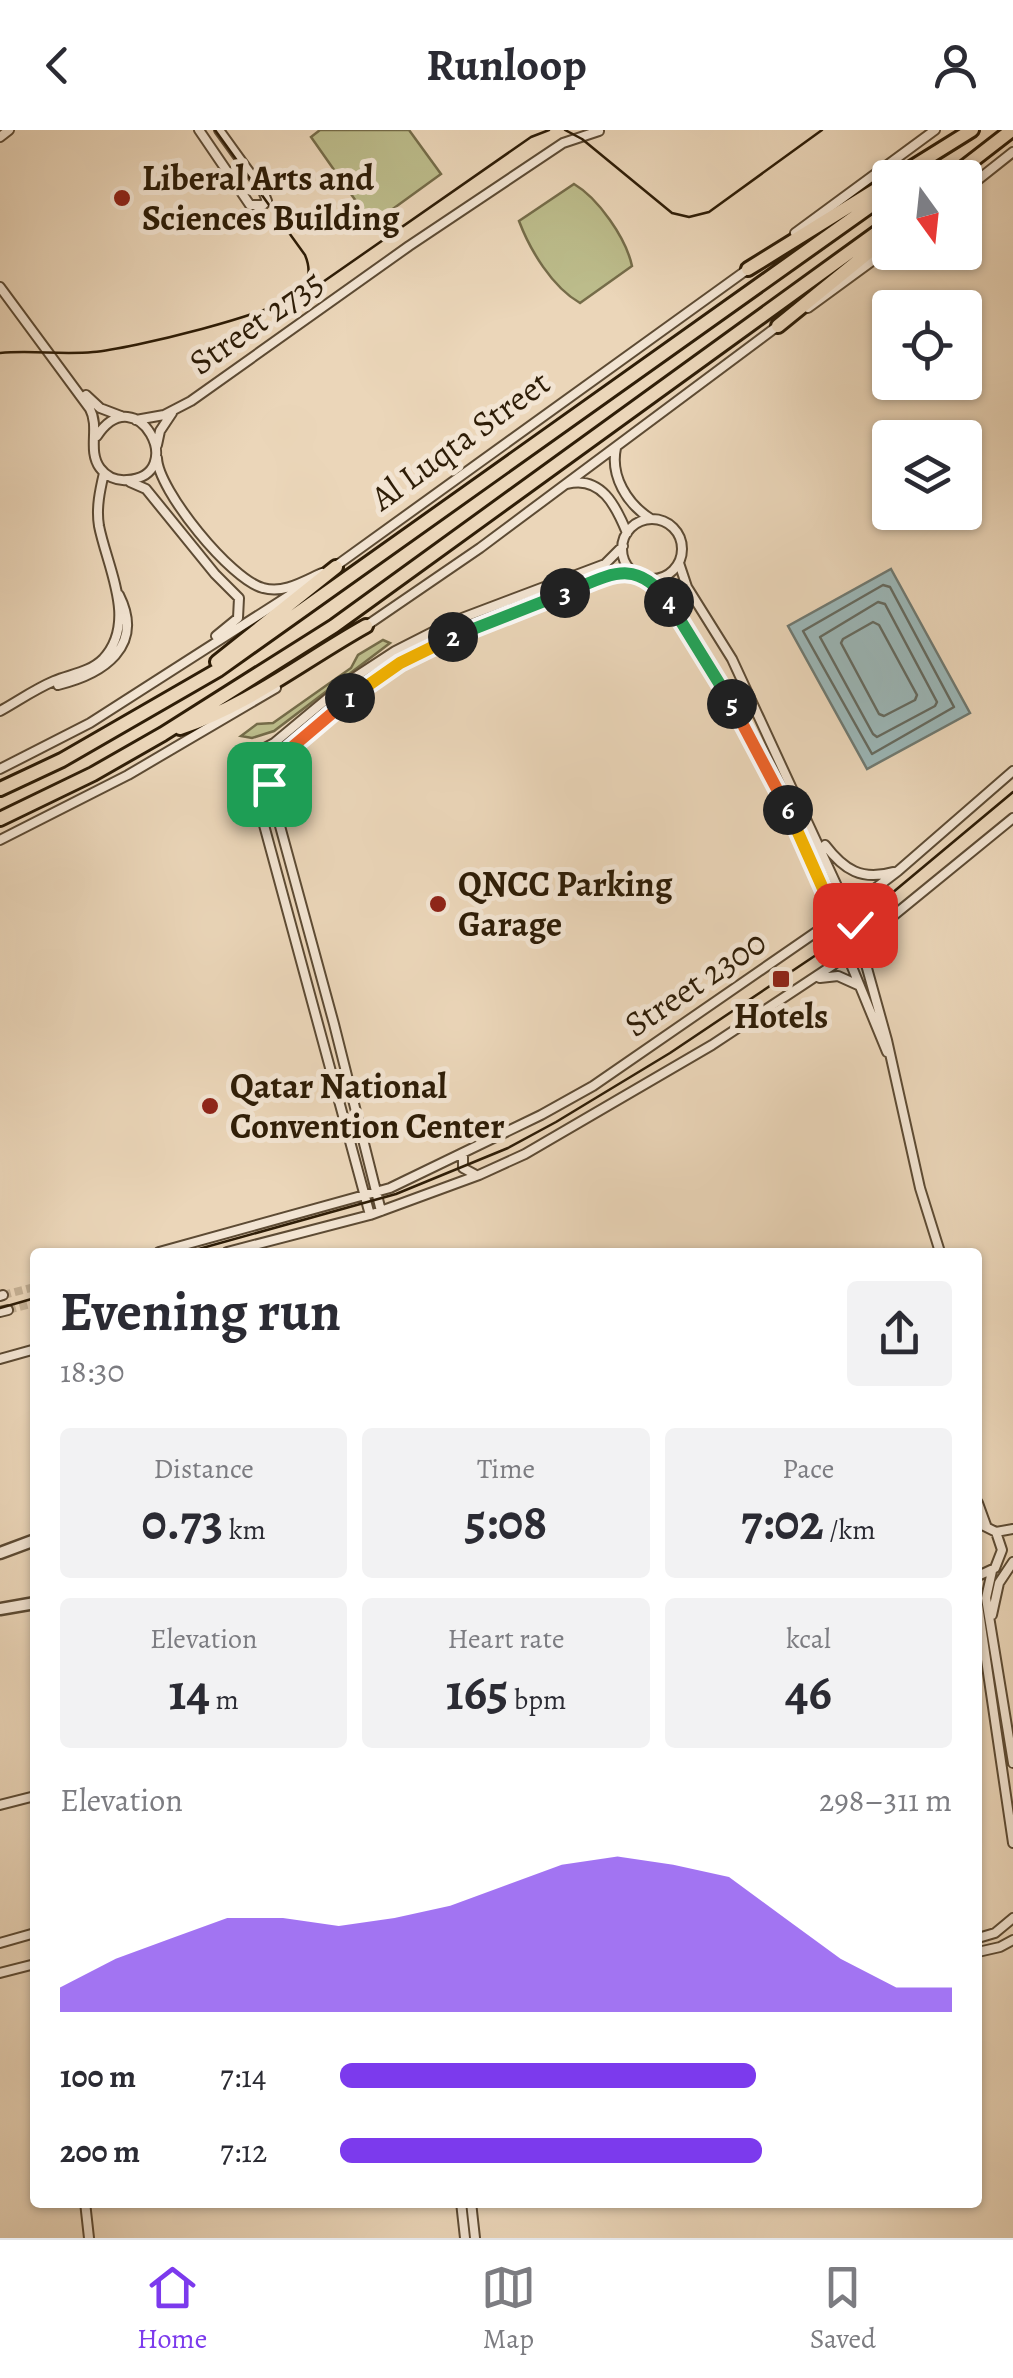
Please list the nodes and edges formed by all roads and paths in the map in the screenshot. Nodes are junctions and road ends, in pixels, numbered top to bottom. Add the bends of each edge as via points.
1 (9, 130) edge
2 (199, 130) edge
3 (219, 130) edge
4 (574, 130) edge
5 (936, 130) edge
6 (972, 130) edge
7 (1012, 130) edge
8 (599, 131) edge
9 (0, 137) edge
10 (563, 143) junction
11 (1013, 152) edge
12 (923, 160) edge
13 (933, 160) edge
14 (973, 160) edge
15 (982, 177) edge
16 (872, 192) edge
17 (872, 205) edge
18 (872, 235) edge
19 (872, 250) edge
20 (872, 261) edge
21 (748, 269) junction
22 (0, 287) edge
23 (778, 326) junction
24 (79, 389) junction
25 (177, 409) junction
26 (132, 419) junction
27 (96, 436) junction
28 (616, 446) junction
29 (156, 449) junction
30 (104, 472) junction
31 (122, 480) junction
32 (563, 485) junction
33 (98, 500) junction
34 (651, 520) junction
35 (627, 533) junction
36 (622, 546) junction
37 (679, 563) junction
38 (336, 567) junction
39 (637, 575) junction
40 (651, 579) junction
41 (366, 626) junction
42 (182, 664) junction
43 (191, 687) junction
44 (0, 711) edge
45 (164, 734) junction
46 (257, 752) junction
47 (0, 769) edge
48 (1013, 771) edge
49 (274, 775) junction
50 (244, 783) junction
51 (0, 789) edge
52 (1013, 818) edge
53 (0, 819) edge
54 (815, 832) junction
55 (0, 840) edge
56 (898, 871) junction
57 (849, 908) junction
58 (835, 919) junction
59 (860, 945) junction
60 (849, 954) junction
61 (811, 980) junction
62 (860, 986) junction
63 (889, 1055) junction
64 (463, 1154) junction
65 (479, 1174) junction
66 (376, 1192) junction
67 (364, 1196) junction
68 (381, 1211) junction
69 (370, 1214) junction
70 (174, 1248) edge
71 (243, 1248) edge
72 (939, 1248) edge
73 (30, 1350) edge
74 (0, 1358) edge
75 (982, 1524) edge
76 (1013, 1529) edge
77 (996, 1532) junction
78 (30, 1542) edge
79 (1013, 1548) edge
80 (0, 1550) edge
81 (1001, 1556) junction
82 (1013, 1562) edge
83 (992, 1570) junction
84 (982, 1574) edge
85 (30, 1604) edge
86 (0, 1609) edge
87 (992, 1624) junction
88 (982, 1632) edge
89 (1013, 1763) edge
90 (30, 1797) edge
91 (0, 1805) edge
92 (1013, 1843) edge
93 (1013, 1918) edge
94 (30, 1935) edge
95 (982, 1937) edge
96 (1013, 1940) edge
97 (0, 1944) edge
98 (982, 1951) edge
99 (30, 1965) edge
100 (0, 1973) edge
101 (86, 2208) edge
102 (463, 2208) edge
103 (471, 2208) edge
104 (470, 2237) edge
105 (89, 2238) edge

1 - 9 street
2 - 3 street via 250,205 263,205 264,191
4 - 10 street, Street 2735
5 - 21 street, Al Luqta Street
6 - 12 main road
6 - 13 main road
7 - 14 main road
8 - 10 street, Street 2735
10 - 25 street, Street 2735
11 - 15 street
16 - 21 main road
17 - 43 main road, Al Luqta Street
18 - 45 main road via 334,626
19 - 23 main road
20 - 23 street
21 - 38 street, Al Luqta Street
22 - 24 street
23 - 28 street
24 - 26 street via 100,408
24 - 27 street via 96,420
25 - 26 street, Street 2735
25 - 29 street, Street 2735
26 - 27 street via 109,422
26 - 29 street via 153,434
27 - 30 street via 94,454
28 - 32 street
28 - 34 street via 617,479
29 - 31 street via 146,473
29 - 38 street via 170,493 255,586 278,590
30 - 31 street
30 - 33 street
31 - 33 street
31 - 42 street via 150,493 239,598 238,618
32 - 35 street via 579,480 598,487
32 - 41 street
33 - 44 street via 126,638 86,678 34,691
34 - 35 street
34 - 37 street via 675,530 682,546
35 - 36 street
36 - 39 street
36 - 46 street via 605,564 454,621 395,651
37 - 40 street
37 - 54 street
38 - 42 street, Al Luqta Street
38 - 43 main road
39 - 40 street
39 - 49 street via 610,573 425,649 321,722 284,754
40 - 58 street via 745,728
41 - 45 main road via 201,722
41 - 55 street via 238,712
42 - 47 street, Al Luqta Street
43 - 51 main road, Al Luqta Street
45 - 53 main road
46 - 49 street via 268,756
46 - 50 street via 240,764
48 - 56 street, Street 2300
49 - 50 street via 259,788
49 - 66 street via 274,804
50 - 67 street via 261,814
52 - 59 street, Street 2300
54 - 56 street via 847,870 869,876
54 - 57 street
56 - 57 street, Street 2300
57 - 58 street, Street 2300
57 - 59 street
58 - 60 street
58 - 64 street, Street 2300 via 592,1086
59 - 60 street, Street 2300
59 - 63 street
60 - 61 street, Street 2300
60 - 62 street
61 - 62 street via 838,976
61 - 65 street, Street 2300 via 585,1120
62 - 63 street
63 - 72 street
64 - 65 street via 466,1172
64 - 66 street, Street 2300
65 - 68 street, Street 2300
66 - 67 street, Street 2300
66 - 68 street
67 - 69 street
67 - 70 street, Street 2300
68 - 69 street, Street 2300
69 - 71 street, Street 2300
73 - 74 street
75 - 77 street
76 - 77 street
77 - 81 street
78 - 80 street
79 - 81 street
81 - 83 street
82 - 87 street via 994,1596
83 - 84 street
83 - 87 street via 986,1598
85 - 86 street
87 - 89 street
88 - 92 street
90 - 91 street
93 - 95 street
94 - 97 street
96 - 98 street
99 - 100 street
101 - 105 street
102 - 104 street
103 - 104 street

